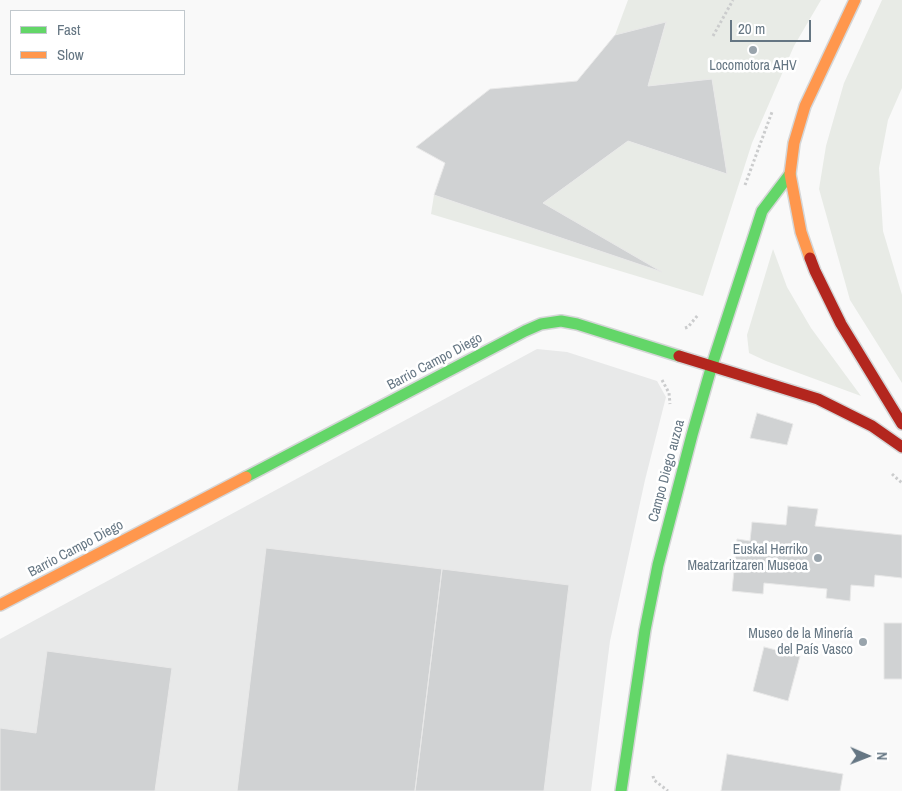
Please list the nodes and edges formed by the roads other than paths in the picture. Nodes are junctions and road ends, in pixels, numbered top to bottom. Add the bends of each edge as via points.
1 (855, 0) edge
2 (790, 174) junction
3 (712, 365) junction
4 (902, 424) edge
5 (902, 447) edge
6 (0, 605) edge
7 (621, 791) edge

1 - 2 street via 805,106 794,143
2 - 3 street, Campo Diego auzoa via 762,211
2 - 4 street via 801,232 815,271 841,324
3 - 5 street, Barrio Campo Diego via 818,399 872,426
3 - 6 street, Barrio Campo Diego via 577,324 561,321 540,324
3 - 7 street, Campo Diego auzoa via 658,565

